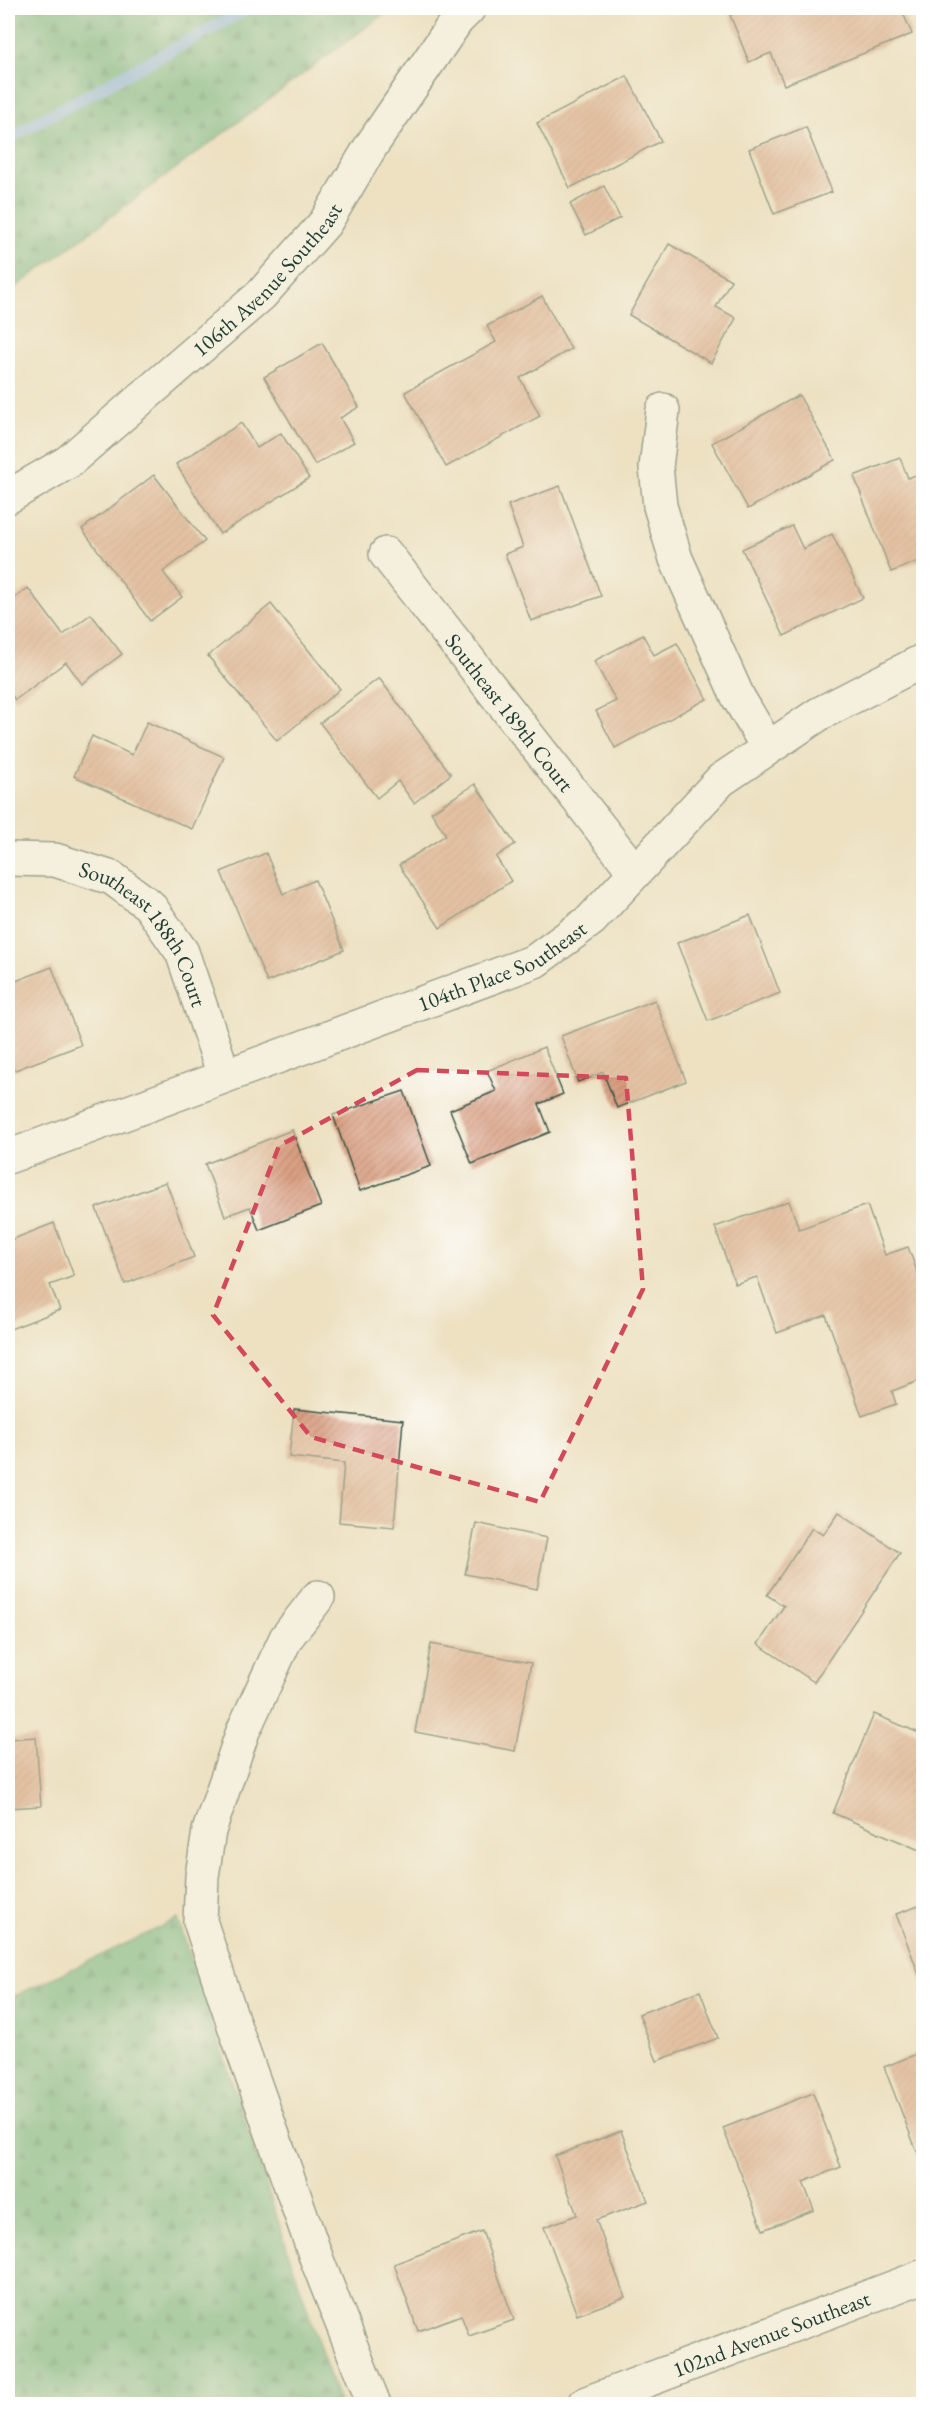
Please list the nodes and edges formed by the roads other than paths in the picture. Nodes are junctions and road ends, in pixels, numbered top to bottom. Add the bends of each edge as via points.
1 (469, 8) edge
2 (663, 410) dead end
3 (8, 497) edge
4 (386, 554) dead end
5 (924, 660) edge
6 (768, 748) junction
7 (8, 859) edge
8 (634, 871) junction
9 (224, 1075) junction
10 (8, 1157) edge
11 (318, 1597) dead end
12 (924, 2276) edge
13 (374, 2404) edge
14 (584, 2404) edge

1 - 3 street, 106th Avenue Southeast via 371,146 325,223 261,295 68,462
2 - 6 street via 656,467 660,506 676,559 738,697
4 - 8 street, Southeast 189th Court
5 - 6 street, 104th Place Southeast via 819,714
6 - 8 street, 104th Place Southeast via 721,780
7 - 9 street, Southeast 188th Court via 55,860 103,875 149,905 182,952
8 - 9 street, 104th Place Southeast via 591,920 535,961
9 - 10 street, 104th Place Southeast
11 - 13 street via 286,1638 243,1731 209,1831 200,1921 317,2260
12 - 14 street, 102nd Avenue Southeast

